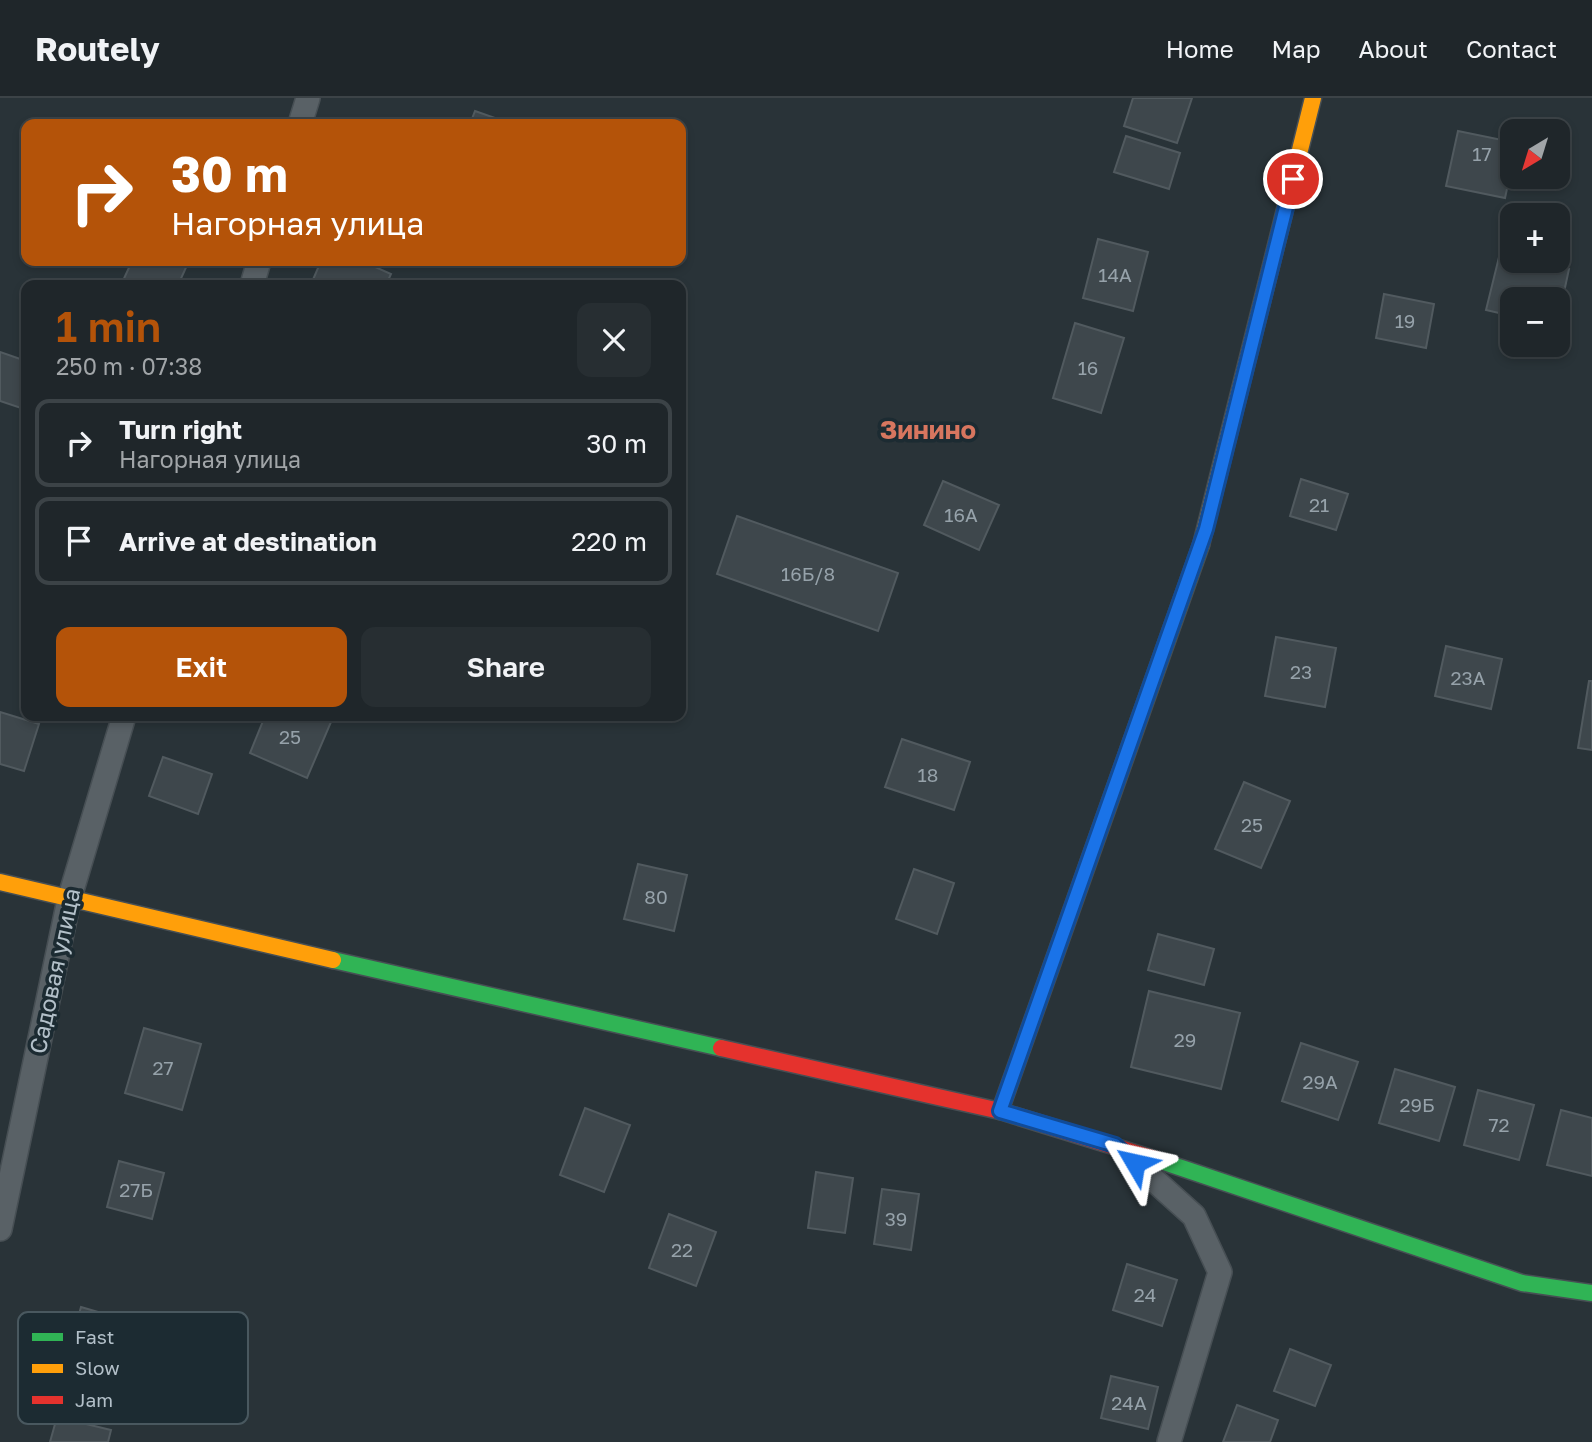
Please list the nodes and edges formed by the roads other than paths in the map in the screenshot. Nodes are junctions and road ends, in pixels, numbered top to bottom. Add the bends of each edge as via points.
1 (308, 98) edge
2 (1312, 98) edge
3 (302, 119) edge
4 (123, 721) edge
5 (0, 882) edge
6 (69, 900) junction
7 (1000, 1111) junction
8 (1115, 1145) junction
9 (0, 1229) edge
10 (1592, 1293) edge
11 (1169, 1442) edge

1 - 3 street
2 - 7 street via 1206,529
4 - 6 street, Садовая улица
5 - 6 street
6 - 7 street
6 - 9 street, Садовая улица
7 - 8 street
8 - 10 street via 1522,1283
8 - 11 street via 1194,1216 1220,1272

